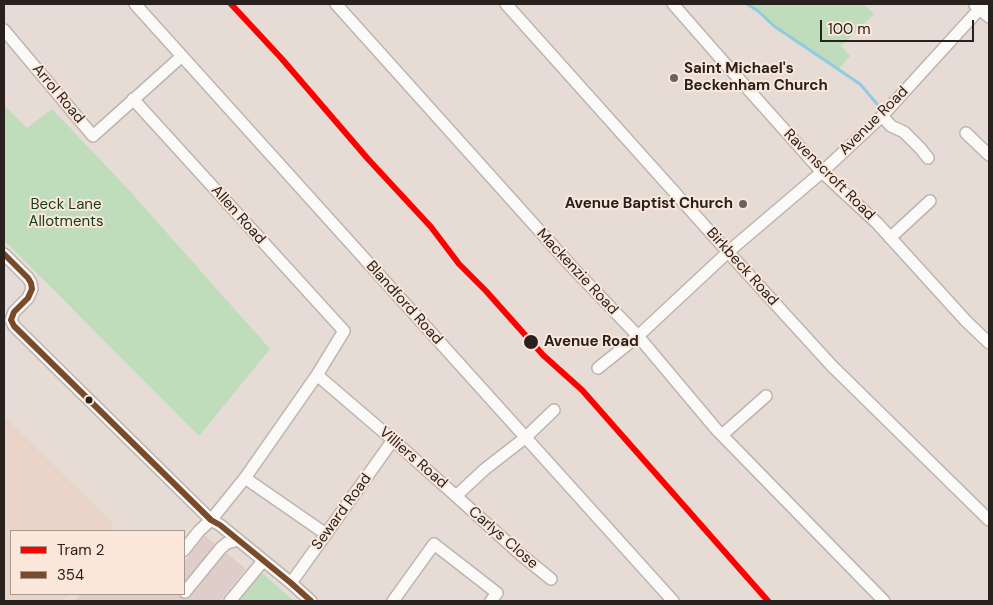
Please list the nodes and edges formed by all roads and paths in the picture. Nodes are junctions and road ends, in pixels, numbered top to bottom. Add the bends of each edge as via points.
1 (135, 4) edge
2 (336, 4) edge
3 (506, 4) edge
4 (672, 4) edge
5 (979, 5) edge
6 (989, 17) edge
7 (4, 30) edge
8 (182, 56) junction
9 (133, 99) junction
10 (882, 116) junction
11 (966, 133) dead end
12 (989, 155) edge
13 (928, 158) dead end
14 (822, 172) junction
15 (930, 201) dead end
16 (890, 238) junction
17 (728, 252) junction
18 (4, 254) edge
19 (638, 336) junction
20 (989, 343) edge
21 (598, 368) dead end
22 (317, 375) junction
23 (766, 396) dead end
24 (554, 410) dead end
25 (722, 435) junction
26 (525, 438) junction
27 (393, 440) junction
28 (245, 478) junction
29 (456, 496) junction
30 (211, 520) junction
31 (989, 520) edge
32 (326, 534) junction
33 (238, 540) junction
34 (185, 549) edge
35 (263, 561) junction
36 (551, 579) dead end
37 (291, 582) junction
38 (185, 592) dead end
39 (230, 601) edge
40 (311, 601) edge
41 (393, 601) edge
42 (491, 601) edge
43 (673, 601) edge
44 (884, 601) edge

1 - 8 street, Blandford Road
2 - 19 street, Mackenzie Road
3 - 17 street, Birkbeck Road
4 - 14 street, Ravenscroft Road
5 - 6 street
5 - 10 street, Avenue Road
7 - 9 street, Arrol Road via 93,136
8 - 9 street, Arrol Road
8 - 26 street, Blandford Road
9 - 22 street, Allen Road via 344,331
10 - 13 street via 891,126 904,132
10 - 14 street, Avenue Road
11 - 12 street
14 - 16 street, Ravenscroft Road
14 - 17 street, Avenue Road
15 - 16 street
16 - 20 street, Ravenscroft Road
17 - 19 street, Avenue Road
17 - 31 street, Birkbeck Road via 832,366
18 - 30 street via 28,278 32,289 14,312 11,320 14,326
19 - 21 street, Avenue Road
19 - 25 street, Mackenzie Road
22 - 27 street, Villiers Road
22 - 28 street
23 - 25 street
24 - 26 street, Villiers Road
25 - 44 street, Mackenzie Road
26 - 29 street, Villiers Road
26 - 43 street, Blandford Road
27 - 29 street, Villiers Road
27 - 32 street, Seward Road
28 - 30 street
28 - 32 street
29 - 36 street, Carlys Close
30 - 33 street
30 - 34 street
32 - 37 street, Seward Road
33 - 35 street
33 - 38 street via 221,548
35 - 37 street
35 - 39 street
37 - 40 street
41 - 42 street via 434,544 497,593

